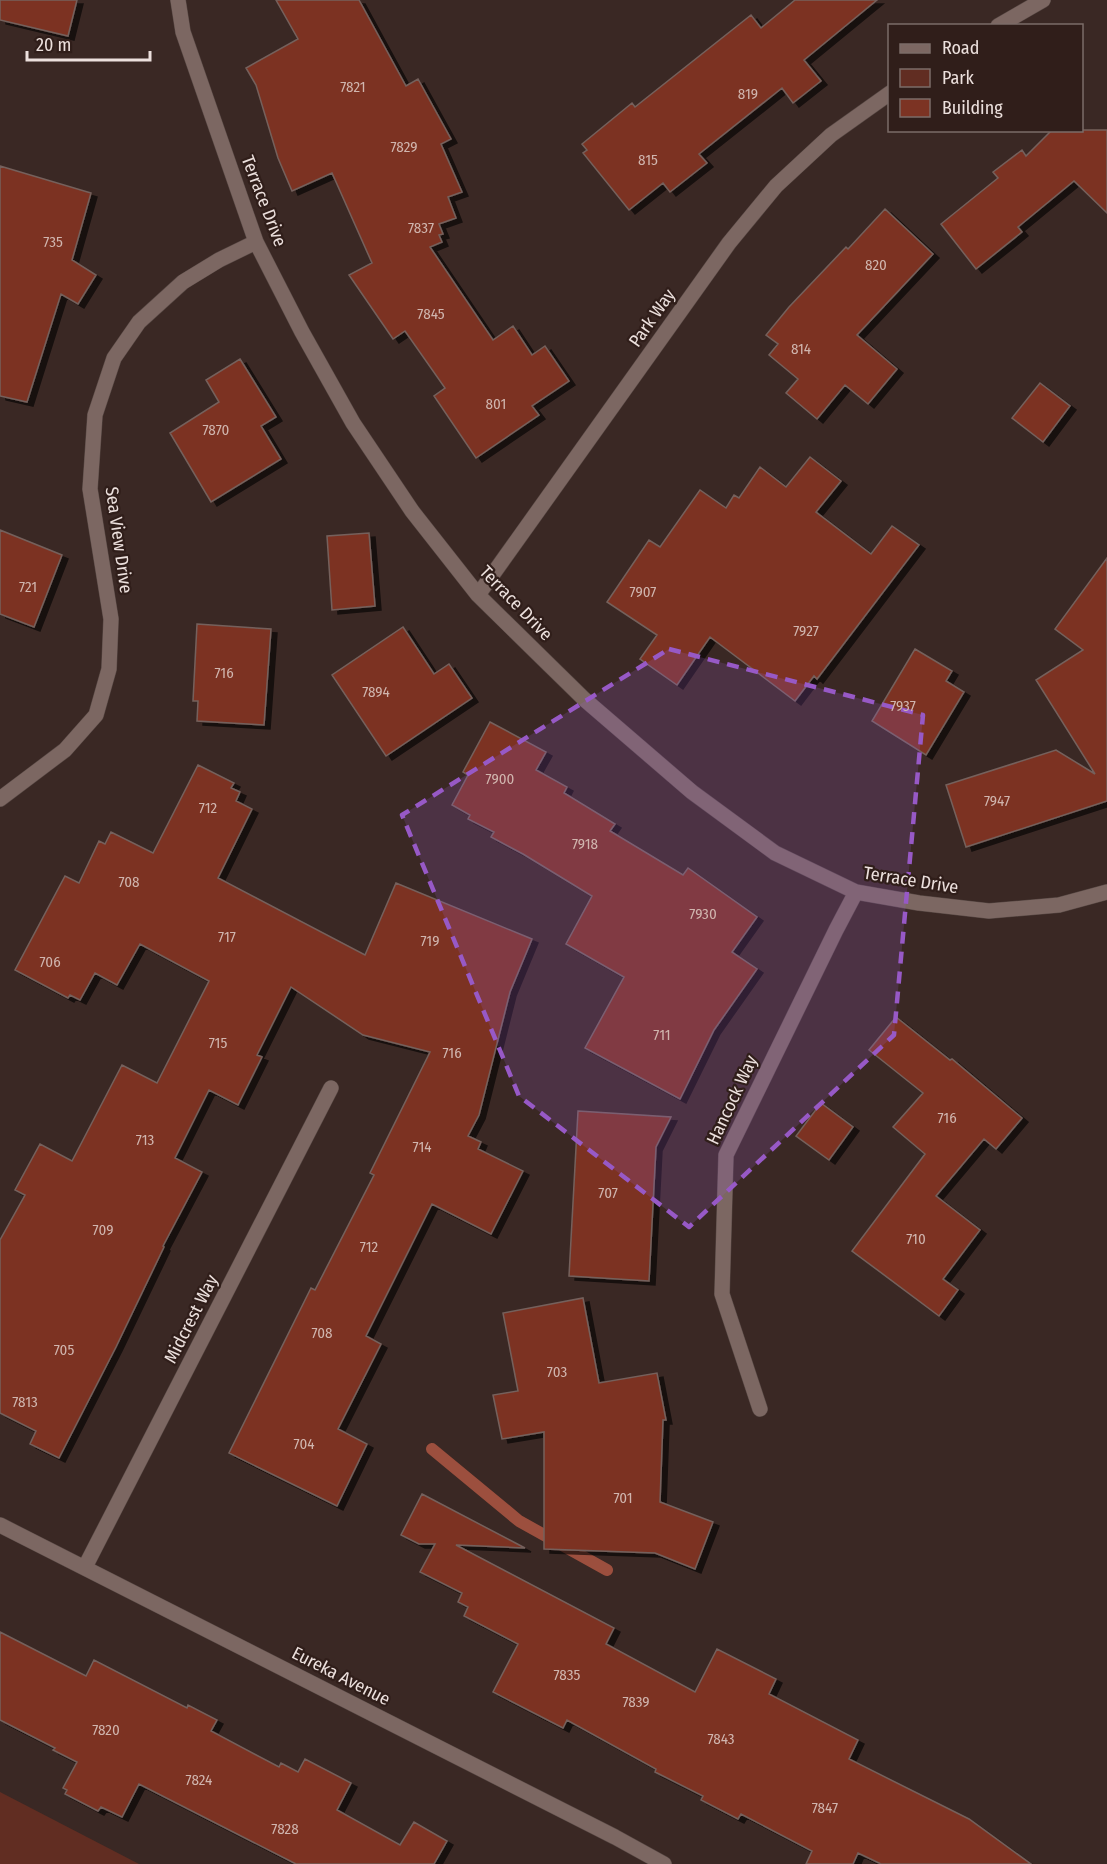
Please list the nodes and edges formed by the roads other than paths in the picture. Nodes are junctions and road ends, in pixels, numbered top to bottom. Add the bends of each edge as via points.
1 (178, 0) edge
2 (1043, 0) edge
3 (1001, 24) edge
4 (888, 94) edge
5 (256, 242) junction
6 (478, 595) junction
7 (0, 799) edge
8 (856, 892) junction
9 (1107, 892) edge
10 (331, 1088) dead end
11 (760, 1410) dead end
12 (0, 1525) edge
13 (85, 1567) junction
14 (664, 1864) edge

1 - 5 street, Terrace Drive via 183,32
2 - 3 street
4 - 6 street, Park Way via 831,135 776,186 729,243
5 - 6 street, Terrace Drive via 353,423 412,511
5 - 7 street, Sea View Drive via 183,282 139,322 114,358 95,415 90,489 111,620 109,669 96,715 65,750
6 - 8 street, Terrace Drive via 584,699 692,792 775,853
8 - 9 street, Terrace Drive via 990,911 1059,905
8 - 11 street, Hancock Way via 726,1155 722,1294
10 - 13 street, Midcrest Way
12 - 13 street, Eureka Avenue
13 - 14 street, Eureka Avenue

